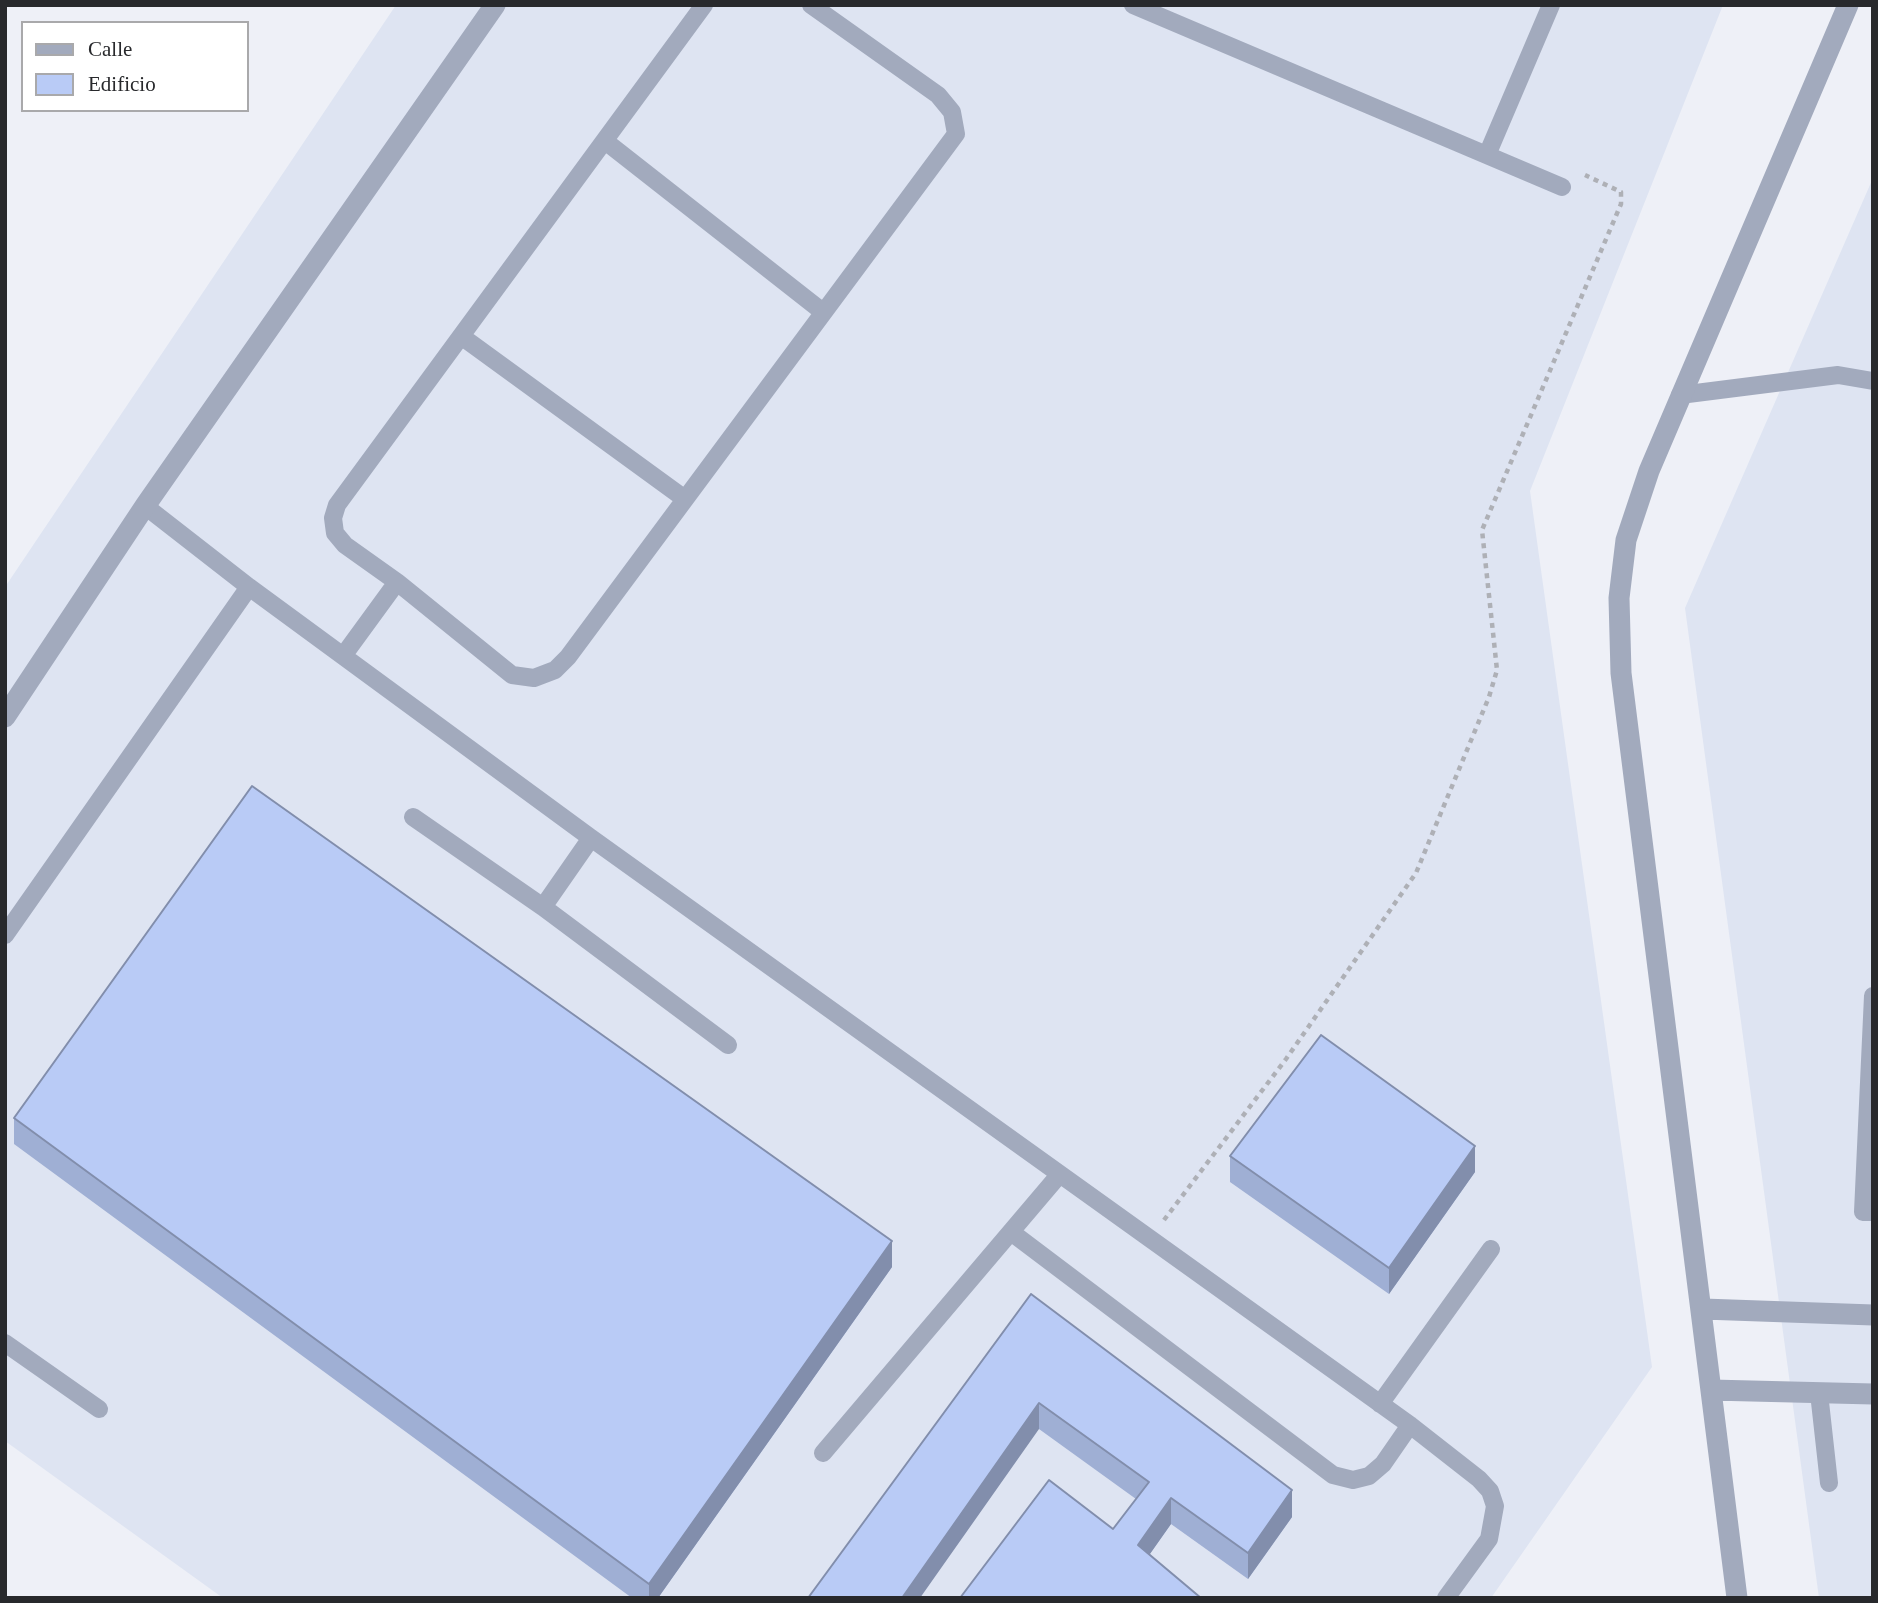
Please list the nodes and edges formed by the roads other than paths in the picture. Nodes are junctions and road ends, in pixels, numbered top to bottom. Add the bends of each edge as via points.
1 (495, 5) edge
2 (704, 5) edge
3 (1133, 5) edge
4 (1551, 5) edge
5 (1848, 5) edge
6 (817, 7) edge
7 (605, 141) junction
8 (1488, 155) junction
9 (1562, 187) road end
10 (823, 312) junction
11 (461, 336) junction
12 (1873, 381) edge
13 (1680, 395) junction
14 (685, 499) junction
15 (145, 506) junction
16 (397, 582) junction
17 (249, 587) junction
18 (343, 656) junction
19 (5, 718) edge
20 (413, 817) dead end
21 (592, 838) junction
22 (543, 907) junction
23 (5, 935) edge
24 (1873, 996) edge
25 (728, 1045) dead end
26 (1059, 1175) junction
27 (1873, 1212) edge
28 (1011, 1232) junction
29 (1491, 1249) dead end
30 (1703, 1309) junction
31 (1873, 1315) edge
32 (5, 1343) edge
33 (1711, 1390) junction
34 (1819, 1393) junction
35 (1873, 1394) edge
36 (1380, 1404) junction
37 (99, 1409) dead end
38 (1410, 1425) junction
39 (823, 1453) dead end
40 (1829, 1483) dead end
41 (1446, 1598) edge
42 (1737, 1598) edge

1 - 15 street
2 - 7 lane
3 - 8 lane
4 - 8 lane
5 - 13 street
6 - 10 lane via 938,94 952,112 956,134
7 - 10 lane
7 - 11 lane
8 - 9 lane
10 - 14 lane
11 - 14 lane
11 - 16 lane via 337,505 333,518 335,533 345,545
12 - 13 lane via 1838,375
13 - 30 street via 1626,540 1619,598 1621,673
14 - 16 lane via 568,657 555,670 534,678 512,675
15 - 17 lane
15 - 19 street
16 - 18 lane
17 - 18 lane
17 - 23 lane
18 - 21 lane
20 - 22 lane
21 - 22 lane
21 - 26 lane
22 - 25 lane
24 - 27 lane via 1863,1212
26 - 28 lane
26 - 36 lane
28 - 38 lane via 1333,1475 1353,1480 1369,1476
28 - 39 lane
29 - 36 lane
30 - 31 street
30 - 33 street
32 - 37 lane
33 - 34 street
33 - 42 street
34 - 35 street
34 - 40 lane
36 - 38 lane
38 - 41 lane via 1479,1479 1490,1491 1494,1506 1489,1539

